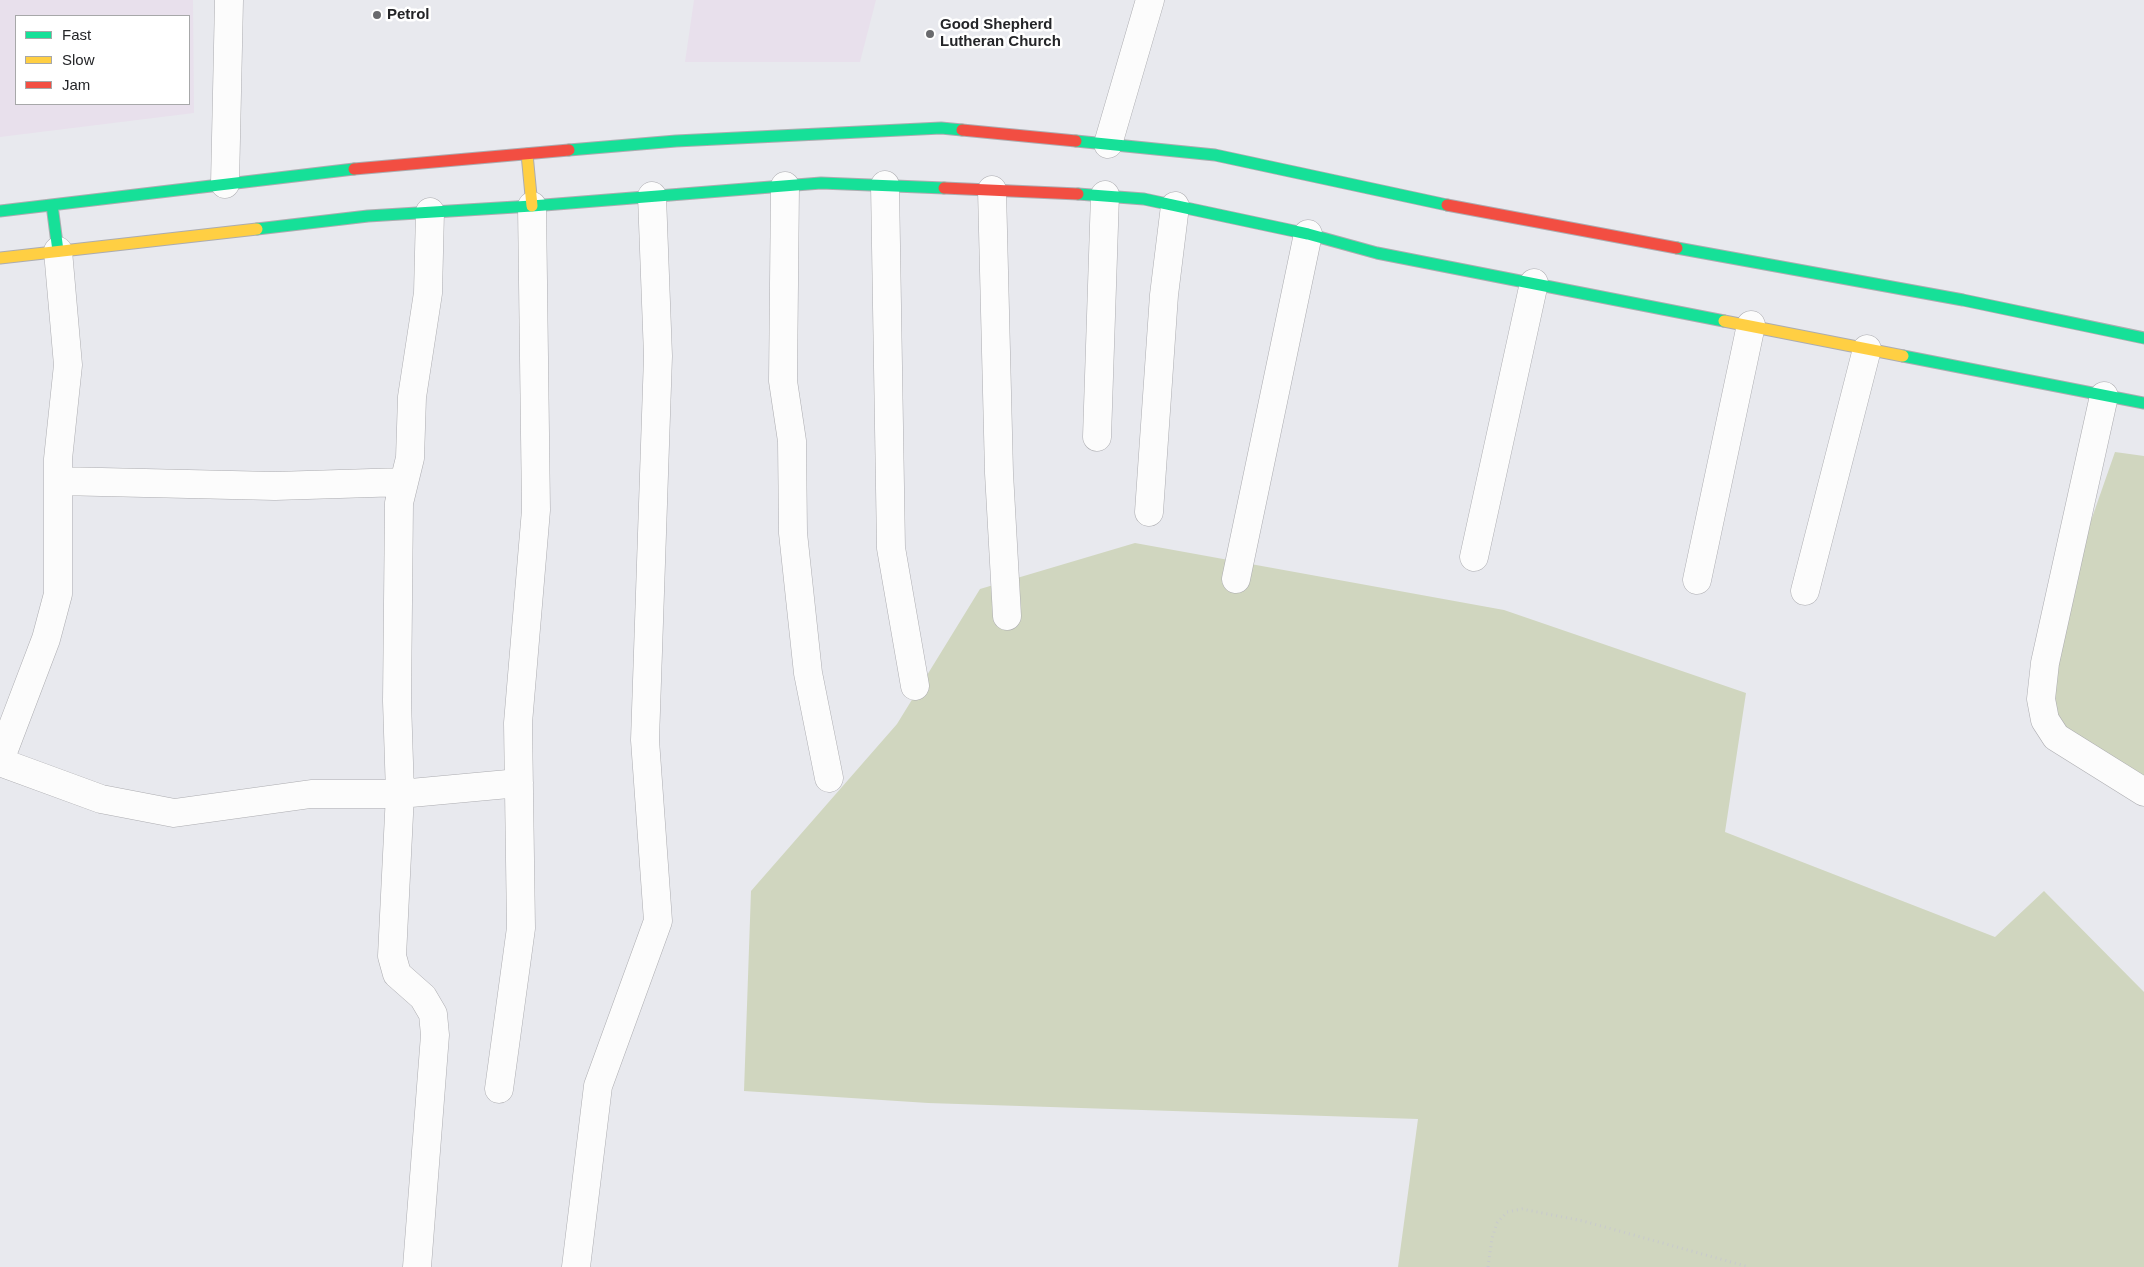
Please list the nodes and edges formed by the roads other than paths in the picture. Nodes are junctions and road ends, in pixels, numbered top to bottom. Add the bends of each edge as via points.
1 (229, 0) edge
2 (1150, 0) edge
3 (1108, 144) junction
4 (527, 154) junction
5 (225, 184) junction
6 (886, 185) junction
7 (785, 186) junction
8 (992, 190) junction
9 (1105, 195) junction
10 (652, 196) junction
11 (52, 205) junction
12 (532, 206) junction
13 (1175, 206) junction
14 (0, 211) edge
15 (430, 212) junction
16 (1308, 234) junction
17 (58, 251) junction
18 (0, 258) edge
19 (1534, 283) junction
20 (1751, 325) junction
21 (2144, 338) edge
22 (1866, 349) junction
23 (2104, 396) junction
24 (2144, 403) edge
25 (1097, 437) dead end
26 (58, 481) junction
27 (404, 482) junction
28 (1149, 512) dead end
29 (1474, 557) dead end
30 (1236, 580) dead end
31 (1697, 580) dead end
32 (1805, 591) dead end
33 (1008, 616) dead end
34 (915, 686) dead end
35 (0, 761) edge
36 (829, 778) dead end
37 (519, 783) junction
38 (2144, 792) edge
39 (400, 794) junction
40 (499, 1089) dead end
41 (417, 1267) edge
42 (576, 1267) edge

1 - 5 street
2 - 3 street
3 - 4 main road via 941,128 676,141
3 - 21 main road via 1216,155 1475,210 1954,298
4 - 5 main road
4 - 12 main road
5 - 11 main road
6 - 7 main road via 821,183
6 - 8 main road
6 - 34 street via 890,548
7 - 10 main road
7 - 36 street via 783,381 792,441 793,532 808,673
8 - 9 main road
8 - 33 street via 999,473
9 - 13 main road
9 - 25 street
10 - 12 main road
10 - 42 street via 658,356 645,740 658,921 598,1086
11 - 14 main road
11 - 17 main road
12 - 15 main road
12 - 37 street via 536,510 518,723
13 - 16 main road
13 - 28 street via 1164,295
15 - 17 main road via 358,217
15 - 27 street via 428,293 412,397 410,458
16 - 19 main road via 1377,253
16 - 30 street
17 - 18 main road
17 - 26 street via 68,365
19 - 20 main road
19 - 29 street
20 - 22 main road
20 - 31 street
22 - 23 main road
22 - 32 street
23 - 24 main road
23 - 38 street via 2045,663 2041,699 2045,720 2056,737
26 - 27 street via 276,486
26 - 35 street via 58,594 46,639
27 - 39 street via 399,503 397,702
35 - 39 street via 101,799 174,813 311,794
37 - 39 street
37 - 40 street via 521,928
39 - 41 street via 392,956 398,974 423,996 430,1008 435,1035

